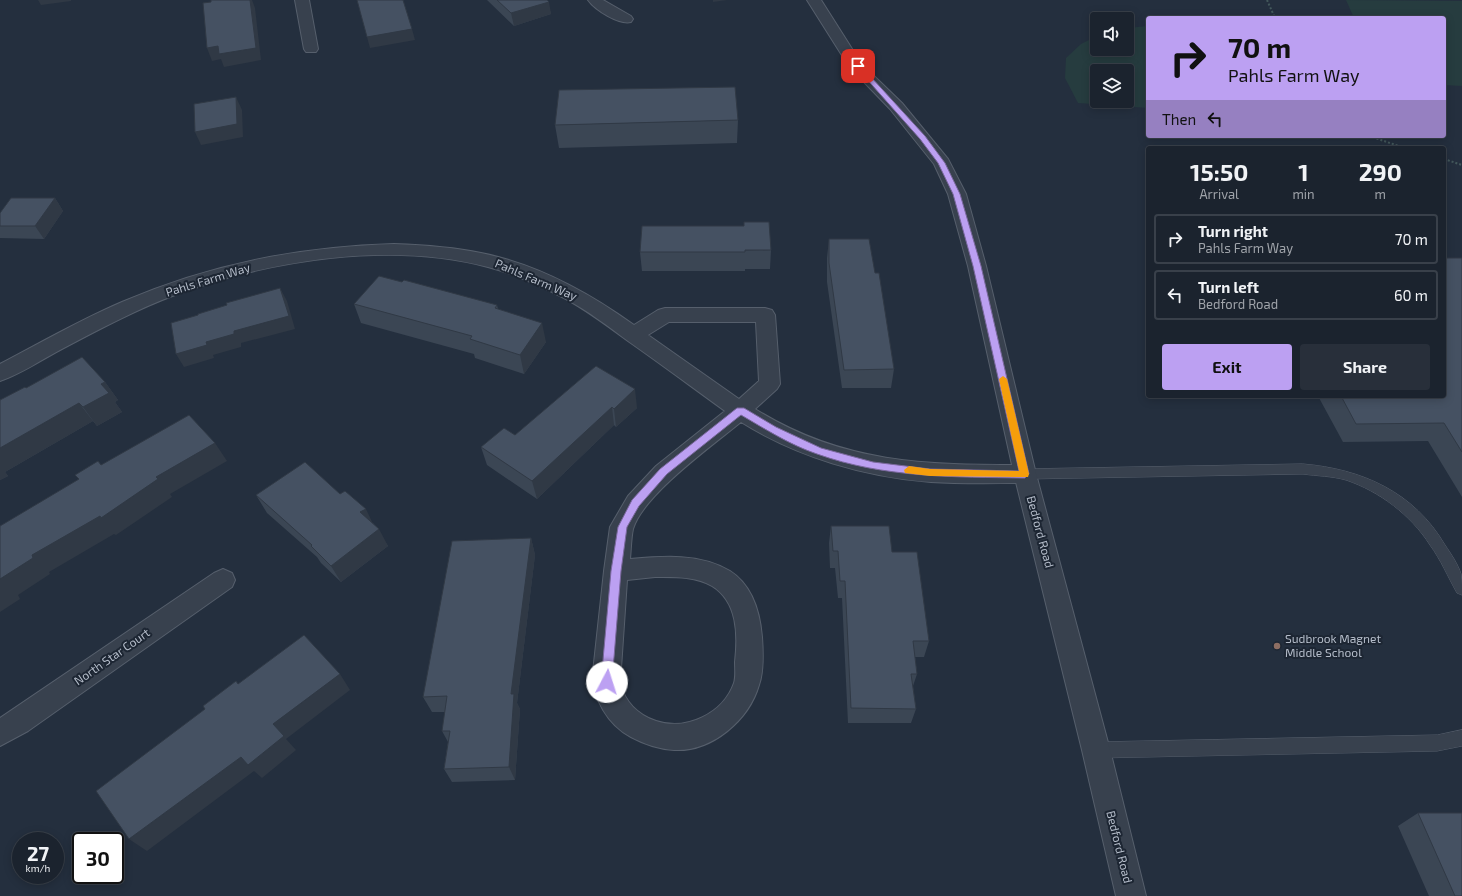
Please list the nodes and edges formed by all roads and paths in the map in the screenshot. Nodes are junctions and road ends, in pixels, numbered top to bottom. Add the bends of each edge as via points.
1 (302, 0) edge
2 (595, 0) edge
3 (814, 0) edge
4 (1267, 0) edge
5 (1274, 16) edge
6 (626, 19) dead end
7 (312, 49) dead end
8 (1375, 138) edge
9 (1399, 146) edge
10 (1446, 160) edge
11 (1462, 165) edge
12 (634, 334) junction
13 (0, 373) edge
14 (740, 411) junction
15 (1025, 474) junction
16 (616, 571) junction
17 (223, 580) dead end
18 (1462, 590) edge
19 (0, 733) edge
20 (1462, 738) edge
21 (1096, 750) junction
22 (1131, 896) edge

1 - 7 street
2 - 6 street
3 - 15 street, Bedford Road via 848,54 896,106 942,163 957,194 977,266
4 - 5 path
8 - 9 path
10 - 11 path
12 - 13 street, Pahls Farm Way via 563,289 482,259 436,252 343,252 242,268 185,285 129,306
12 - 14 street, Pahls Farm Way
12 - 14 street via 665,315 765,315 770,384
14 - 15 street, Pahls Farm Way via 818,451 873,466 930,473
14 - 16 street via 664,472 636,503 622,527
15 - 18 lane via 1303,469 1333,472 1362,480 1411,513 1430,533
15 - 21 street, Bedford Road
16 - 16 street via 670,567 701,570 721,578 738,593 746,617 750,647 747,685 734,710 712,727 682,738 657,735 634,724 614,707 607,682
17 - 19 street, North Star Court
20 - 21 lane via 1437,743
21 - 22 street, Bedford Road

